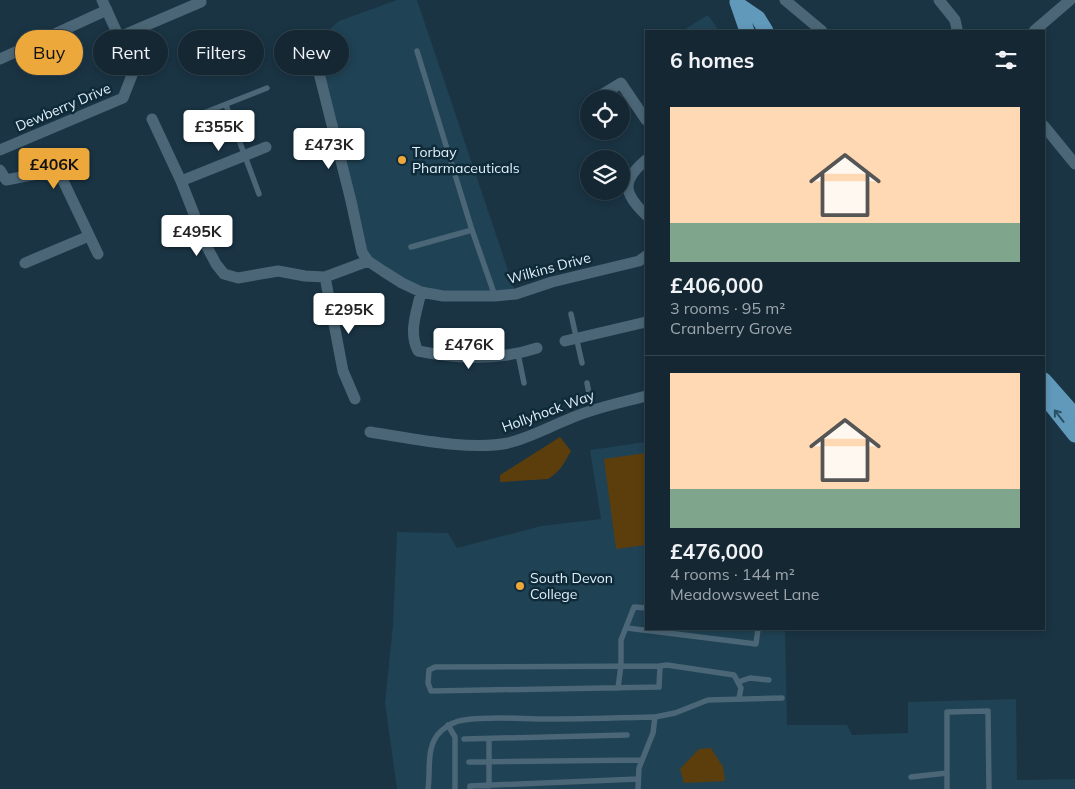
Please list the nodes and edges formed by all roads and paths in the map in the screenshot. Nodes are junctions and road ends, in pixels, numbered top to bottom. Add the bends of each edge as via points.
1 (785, 0) edge
2 (940, 0) edge
3 (1070, 0) edge
4 (202, 2) dead end
5 (737, 2) edge
6 (104, 5) edge
7 (116, 30) edge
8 (136, 30) edge
9 (747, 30) edge
10 (765, 30) edge
11 (821, 30) edge
12 (958, 30) edge
13 (1035, 30) edge
14 (417, 51) dead end
15 (0, 59) edge
16 (132, 75) edge
17 (320, 75) edge
18 (267, 88) dead end
19 (610, 90) edge
20 (628, 90) edge
21 (630, 92) edge
22 (226, 105) junction
23 (642, 105) edge
24 (201, 114) dead end
25 (152, 119) dead end
26 (1045, 127) edge
27 (266, 147) dead end
28 (0, 150) edge
29 (244, 156) junction
30 (645, 161) edge
31 (1075, 164) edge
32 (0, 170) edge
33 (181, 181) junction
34 (259, 194) dead end
35 (645, 214) edge
36 (472, 230) junction
37 (89, 236) junction
38 (411, 247) dead end
39 (98, 254) dead end
40 (644, 259) edge
41 (368, 261) junction
42 (24, 263) dead end
43 (325, 277) junction
44 (421, 292) junction
45 (495, 296) junction
46 (571, 314) dead end
47 (645, 322) edge
48 (578, 338) junction
49 (565, 341) dead end
50 (537, 348) dead end
51 (518, 354) junction
52 (582, 363) dead end
53 (1045, 381) edge
54 (524, 383) dead end
55 (587, 383) dead end
56 (645, 396) edge
57 (1045, 397) edge
58 (355, 399) dead end
59 (592, 410) junction
60 (1075, 415) edge
61 (370, 432) dead end
62 (1075, 435) edge
63 (645, 608) edge
64 (627, 628) junction
65 (758, 630) edge
66 (621, 665) junction
67 (660, 666) junction
68 (769, 680) dead end
69 (738, 682) junction
70 (618, 688) junction
71 (739, 698) junction
72 (782, 698) dead end
73 (655, 717) junction
74 (448, 725) junction
75 (627, 735) dead end
76 (489, 738) junction
77 (464, 739) dead end
78 (641, 760) junction
79 (469, 762) dead end
80 (489, 762) junction
81 (947, 773) junction
82 (911, 777) dead end
83 (638, 779) junction
84 (489, 786) junction
85 (428, 789) edge
86 (455, 789) edge
87 (470, 789) edge
88 (638, 789) edge
89 (947, 789) edge
90 (989, 789) edge

1 - 11 street
2 - 12 street via 955,20
3 - 13 street
4 - 8 street
5 - 9 main road
5 - 10 main road via 758,18
6 - 7 street, Dewberry Drive
6 - 15 street
14 - 36 lane
16 - 28 street, Dewberry Drive via 123,98
17 - 41 street via 357,235
18 - 22 lane
19 - 20 street via 621,83
21 - 23 street
22 - 24 lane
22 - 29 lane
25 - 33 street
26 - 31 street
27 - 29 street
29 - 33 street
29 - 34 lane
30 - 35 street via 634,171 628,183 636,205
32 - 37 street via 6,180 58,170
33 - 43 street via 207,248 224,274 238,278 278,271
36 - 38 lane
36 - 45 lane
37 - 39 street
37 - 42 street
40 - 45 street, Wilkins Drive via 516,294
41 - 43 street
41 - 44 street, Wilkins Drive
43 - 58 street via 343,371
44 - 45 street, Wilkins Drive via 444,296
44 - 51 street via 413,326 414,344 418,351 489,358
46 - 48 lane
47 - 48 street
48 - 49 street
48 - 52 lane
50 - 51 street
51 - 54 lane
53 - 60 main road
55 - 59 lane
56 - 59 street, Hollyhock Way
62 -> 57 main road
59 - 61 street, Hollyhock Way via 525,438 491,445 452,444
63 - 64 lane via 634,607
64 - 65 lane via 756,644
64 - 66 lane via 621,640
66 - 67 lane
66 - 70 lane
66 - 70 lane via 435,667 429,670 428,684 431,691
67 - 69 lane via 734,675
67 - 70 lane via 659,687
68 - 69 lane via 750,678
69 - 71 lane via 741,688
71 - 72 lane
71 - 73 lane via 708,700
73 - 74 lane via 464,720
73 - 78 lane via 653,733
74 - 85 lane via 432,743
74 - 86 lane via 454,737
75 - 76 lane
76 - 77 lane
76 - 80 lane
78 - 80 lane
78 - 83 lane
79 - 80 lane
80 - 84 lane
81 - 82 lane
81 - 89 lane
81 - 90 lane via 947,712 988,711
83 - 84 lane
83 - 88 lane
84 - 87 lane via 470,786

